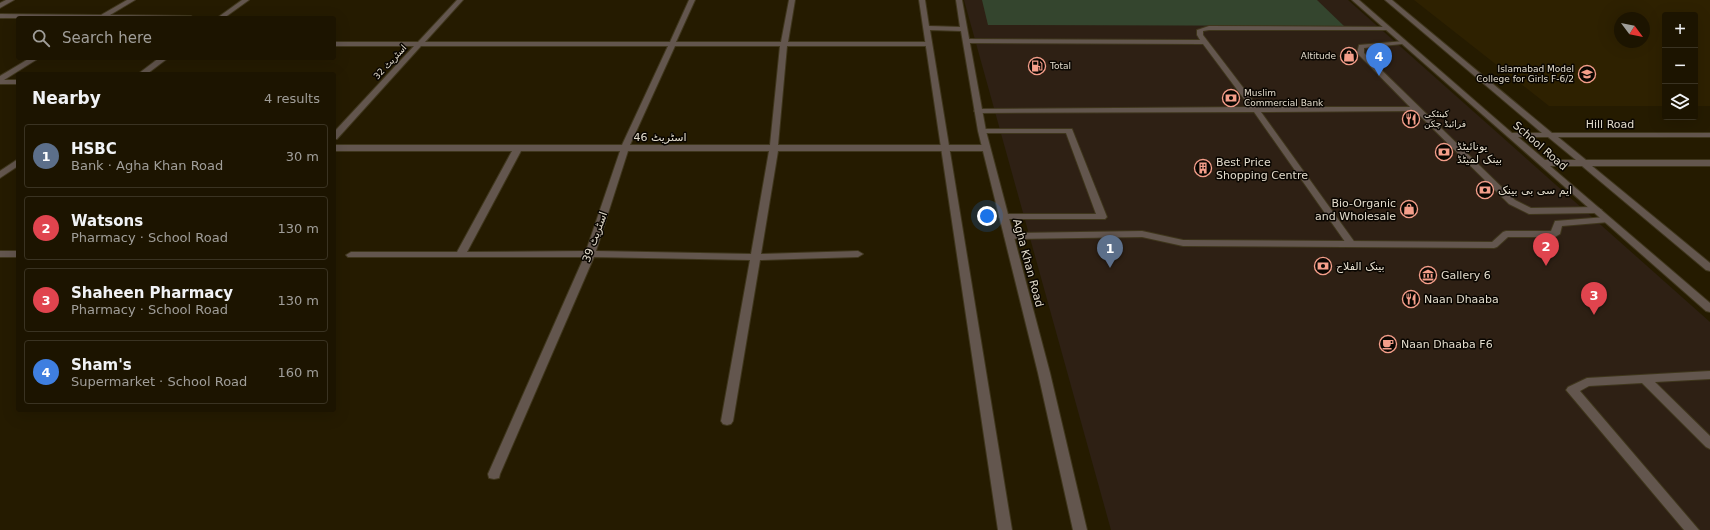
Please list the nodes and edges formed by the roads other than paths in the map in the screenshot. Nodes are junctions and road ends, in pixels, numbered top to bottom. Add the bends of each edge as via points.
1 (11, 0) edge
2 (132, 0) edge
3 (246, 0) edge
4 (460, 0) edge
5 (692, 0) edge
6 (792, 0) edge
7 (922, 0) edge
8 (959, 0) edge
9 (1355, 0) edge
10 (1388, 0) edge
11 (0, 6) edge
12 (0, 16) edge
13 (16, 16) edge
14 (105, 16) edge
15 (223, 16) edge
16 (926, 28) junction
17 (1386, 28) junction
18 (964, 29) junction
19 (966, 41) junction
20 (1205, 42) junction
21 (1402, 42) junction
22 (336, 44) edge
23 (420, 44) junction
24 (672, 44) junction
25 (929, 44) junction
26 (784, 45) junction
27 (32, 60) edge
28 (161, 60) edge
29 (145, 72) edge
30 (0, 81) edge
31 (16, 82) edge
32 (1417, 109) junction
33 (1256, 110) junction
34 (978, 111) junction
35 (982, 131) junction
36 (336, 135) edge
37 (1511, 135) junction
38 (1550, 135) junction
39 (1710, 135) edge
40 (336, 148) edge
41 (518, 148) junction
42 (626, 148) junction
43 (774, 148) junction
44 (946, 148) junction
45 (986, 148) junction
46 (16, 163) edge
47 (1542, 163) junction
48 (1585, 164) junction
49 (1710, 164) edge
50 (0, 175) edge
51 (1597, 210) junction
52 (1004, 217) junction
53 (1606, 220) junction
54 (1009, 236) junction
55 (1351, 244) junction
56 (0, 254) edge
57 (16, 254) edge
58 (590, 254) junction
59 (858, 254) dead end
60 (351, 255) dead end
61 (460, 255) junction
62 (756, 256) junction
63 (1710, 268) edge
64 (1710, 309) edge
65 (1710, 375) edge
66 (1645, 379) junction
67 (727, 421) dead end
68 (1710, 444) edge
69 (494, 474) dead end
70 (1005, 530) edge
71 (1080, 530) edge
72 (1692, 530) edge

1 - 11 street
2 - 14 street
3 - 15 street
4 - 23 street, اسٹریٹ 32
5 - 24 street, اسٹریٹ 39
6 - 26 street
7 - 16 street
8 - 18 street, Agha Khan Road
9 - 17 street, School Road
10 - 38 street, School Road
12 - 13 street
16 - 18 street
16 - 25 street
17 - 20 street via 1209,28 1200,30
17 - 21 street, School Road
18 - 19 street, Agha Khan Road
19 - 20 street
19 - 34 street, Agha Khan Road
20 - 33 street
21 - 32 street via 1361,46 1360,53
21 - 37 street, School Road
22 - 23 street
23 - 24 street
23 - 36 street, اسٹریٹ 32
24 - 26 street
24 - 42 street, اسٹریٹ 39
25 - 26 street
25 - 44 street
26 - 43 street
27 - 30 street
28 - 29 street
30 - 31 street
32 - 33 street
32 - 51 street via 1512,202 1530,211
33 - 34 street
33 - 55 street
34 - 35 street, Agha Khan Road
35 - 45 street, Agha Khan Road
35 - 52 street via 1069,131 1102,217
37 - 38 street, Hill Road
37 - 47 street, School Road
38 - 39 street, Hill Road
38 - 48 street, School Road
40 - 41 street, اسٹریٹ 46
41 - 42 street, اسٹریٹ 46
41 - 61 street
42 - 43 street, اسٹریٹ 46
42 - 58 street, اسٹریٹ 39
43 - 44 street, اسٹریٹ 46
43 - 62 street
44 - 45 street, اسٹریٹ 46
44 - 70 street
45 - 52 street, Agha Khan Road
46 - 50 street
47 - 48 street
47 - 51 street, School Road
48 - 49 street
48 - 63 street, School Road
51 - 53 street, School Road
52 - 54 street, Agha Khan Road
53 - 55 street via 1558,223 1555,234 1506,234 1494,245
53 - 64 street, School Road
54 - 55 street via 1142,234 1183,243
54 - 71 street, Agha Khan Road
56 - 57 street
58 - 61 street
58 - 62 street
58 - 69 street, اسٹریٹ 39
59 - 62 street
60 - 61 street
62 - 67 street
65 - 66 street
66 - 68 street
66 - 72 street via 1587,382 1572,390

